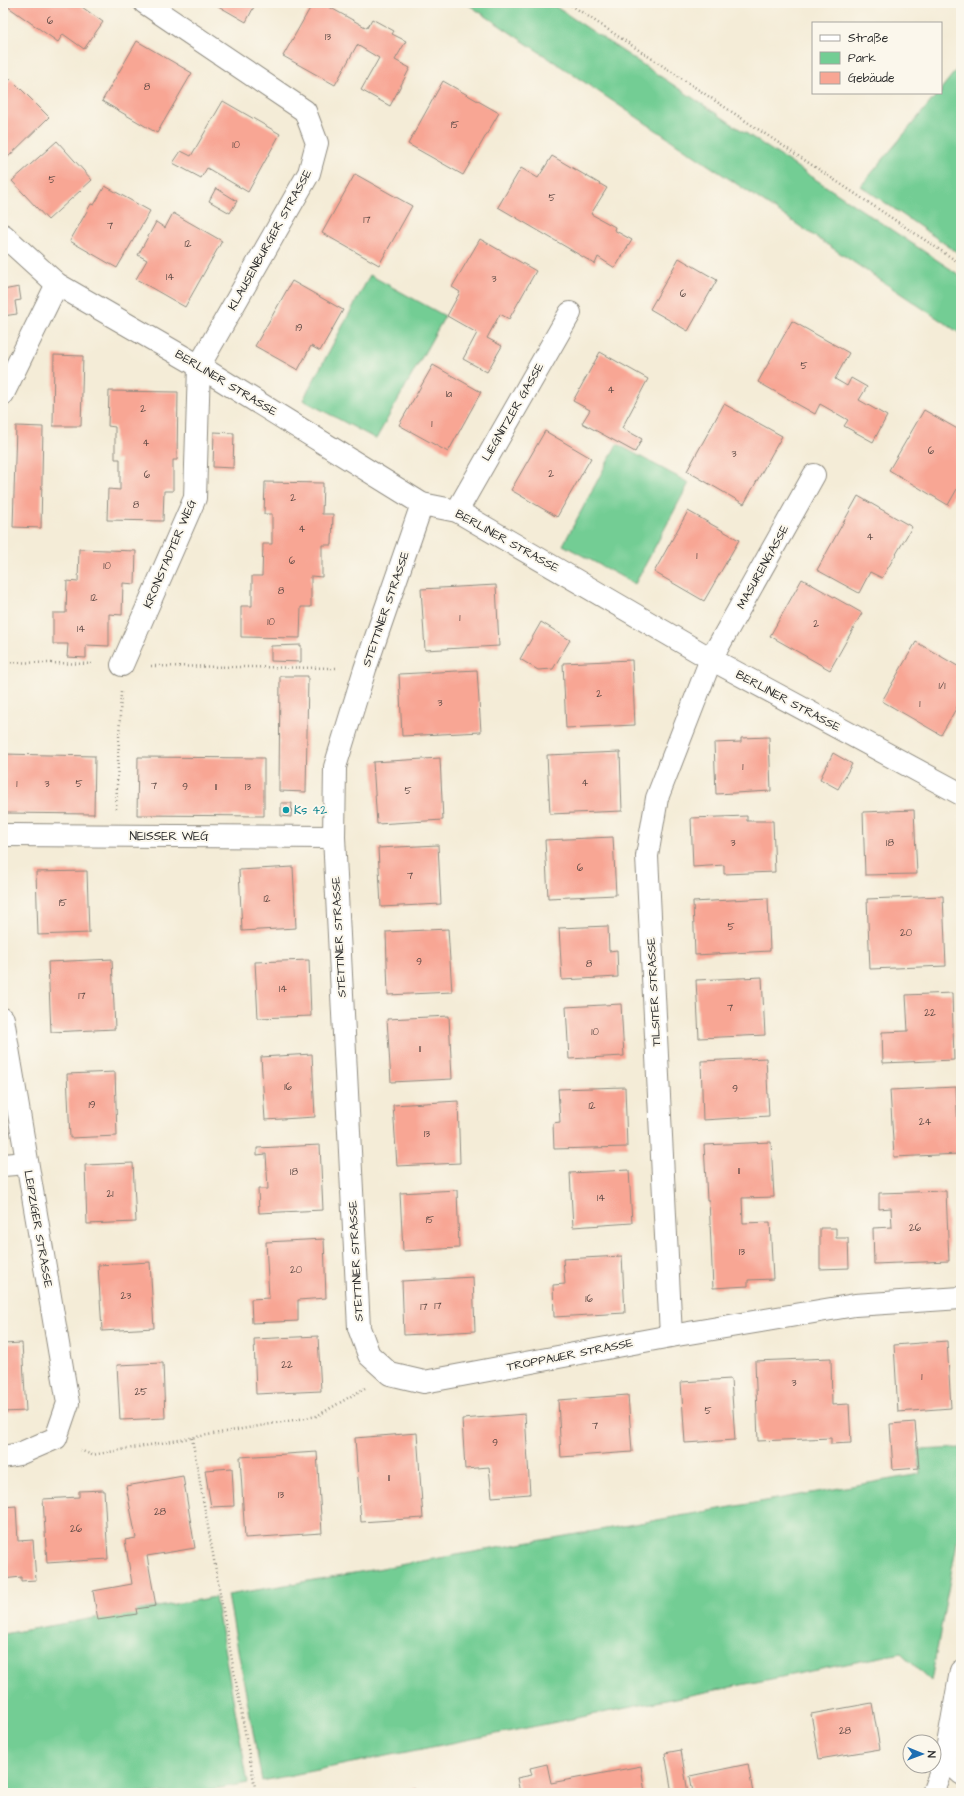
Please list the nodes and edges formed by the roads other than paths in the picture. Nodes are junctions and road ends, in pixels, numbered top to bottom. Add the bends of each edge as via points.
1 (145, 3) edge
2 (3, 235) edge
3 (57, 284) junction
4 (570, 313) dead end
5 (199, 366) junction
6 (3, 394) edge
7 (814, 475) dead end
8 (422, 504) junction
9 (457, 511) junction
10 (711, 660) junction
11 (122, 665) road end
12 (961, 794) edge
13 (3, 835) edge
14 (334, 837) junction
15 (3, 1019) edge
16 (27, 1163) junction
17 (3, 1165) edge
18 (961, 1298) edge
19 (671, 1336) junction
20 (390, 1374) joint
21 (3, 1457) edge
22 (961, 1671) edge
23 (945, 1761) junction
24 (961, 1775) edge
25 (933, 1793) edge

1 - 5 street, KLAUSENBURGER STRASSE via 305,111 317,143 310,173
2 - 3 street, BERLINER STRASSE
3 - 5 street, BERLINER STRASSE
3 - 6 street
4 - 9 street, LIEGNITZER GASSE
5 - 8 street, BERLINER STRASSE
5 - 11 street, KRONSTADTER WEG via 195,498
7 - 10 street, MASURENGASSE
8 - 9 street, BERLINER STRASSE
8 - 14 street, STETTINER STRASSE via 335,767
9 - 10 street, BERLINER STRASSE
10 - 12 street, BERLINER STRASSE
10 - 19 street, TILSITER STRASSE via 657,798 647,856
13 - 14 street, NEISSER WEG
14 - 20 street, STETTINER STRASSE via 359,1328 369,1355
15 - 16 street, LEIPZIGER STRASSE
16 - 17 street
16 - 21 street, LEIPZIGER STRASSE via 68,1403 56,1438 19,1454
18 - 19 street, TROPPAUER STRASSE via 855,1305
19 - 20 street, TROPPAUER STRASSE via 424,1382
22 - 23 street
23 - 24 lane
23 - 25 street

